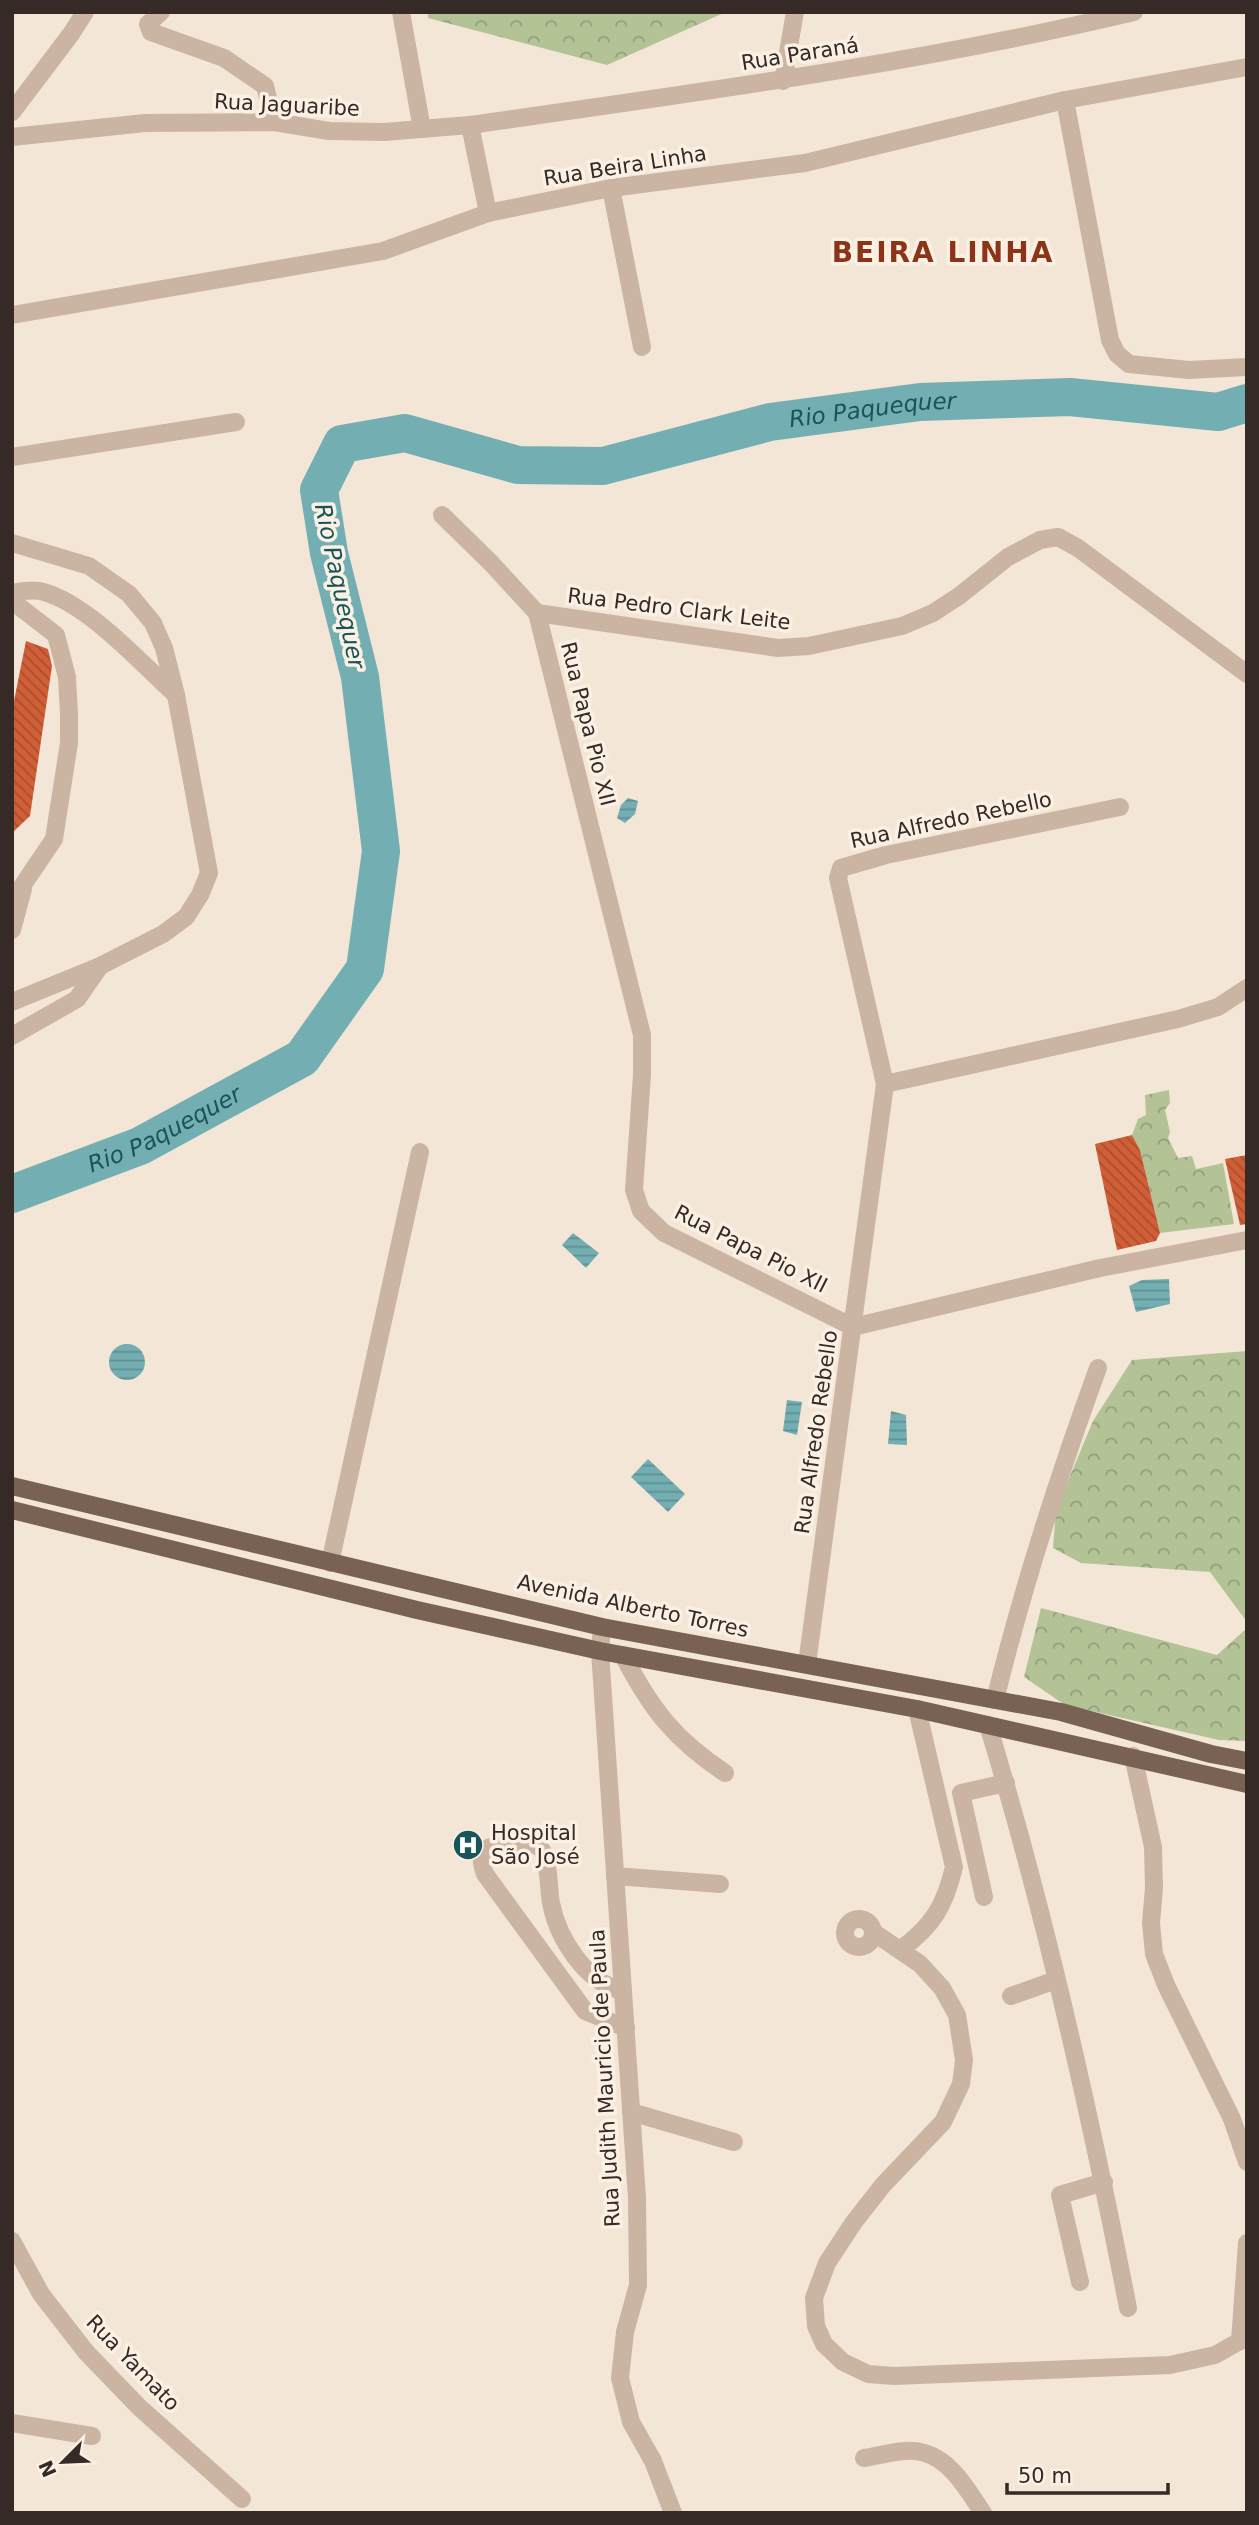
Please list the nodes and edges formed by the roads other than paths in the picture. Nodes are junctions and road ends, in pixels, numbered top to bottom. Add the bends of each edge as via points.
1 (85, 12) edge
2 (161, 12) edge
3 (401, 12) edge
4 (795, 12) edge
5 (1134, 12) edge
6 (1247, 67) edge
7 (783, 81) junction
8 (1065, 100) junction
9 (12, 112) edge
10 (274, 122) junction
11 (470, 125) junction
12 (422, 129) junction
13 (12, 137) edge
14 (611, 188) junction
15 (488, 213) junction
16 (12, 315) edge
17 (642, 347) dead end
18 (1247, 367) edge
19 (236, 422) dead end
20 (12, 457) edge
21 (442, 515) dead end
22 (12, 543) edge
23 (12, 593) edge
24 (12, 601) edge
25 (537, 613) junction
26 (1247, 674) edge
27 (176, 695) junction
28 (1120, 807) dead end
29 (24, 885) junction
30 (12, 901) edge
31 (12, 930) edge
32 (100, 966) junction
33 (1247, 988) edge
34 (12, 1002) edge
35 (12, 1036) edge
36 (886, 1084) junction
37 (420, 1152) dead end
38 (1247, 1240) edge
39 (853, 1327) junction
40 (1098, 1368) dead end
41 (12, 1486) edge
42 (12, 1510) edge
43 (330, 1563) junction
44 (602, 1627) junction
45 (600, 1651) junction
46 (623, 1655) junction
47 (807, 1664) junction
48 (995, 1700) junction
49 (917, 1709) junction
50 (988, 1724) junction
51 (1133, 1756) junction
52 (1247, 1761) edge
53 (725, 1773) dead end
54 (1006, 1783) junction
55 (1247, 1784) edge
56 (615, 1876) junction
57 (720, 1884) dead end
58 (984, 1897) dead end
59 (873, 1932) dead end
60 (901, 1949) junction
61 (1056, 1980) junction
62 (623, 1991) junction
63 (1011, 1996) dead end
64 (626, 2028) junction
65 (631, 2112) junction
66 (734, 2142) dead end
67 (1247, 2162) edge
68 (1104, 2182) junction
69 (12, 2241) edge
70 (1247, 2243) edge
71 (1080, 2282) dead end
72 (1128, 2308) dead end
73 (1243, 2339) edge
74 (12, 2423) edge
75 (92, 2437) dead end
76 (864, 2458) dead end
77 (242, 2499) dead end
78 (673, 2513) edge
79 (983, 2513) edge

1 - 9 street
2 - 10 street via 148,24 151,32 224,58 265,86
3 - 12 street
4 - 7 street
5 - 7 street, Rua Paraná
6 - 8 street, Rua Beira Linha
7 - 11 street, Rua Paraná
8 - 14 street, Rua Beira Linha via 805,163
8 - 18 street via 1110,340 1117,354 1129,364 1177,369
10 - 12 street, Rua Jaguaribe via 329,131
10 - 13 street, Rua Jaguaribe via 145,123
11 - 12 street, Rua Jaguaribe
11 - 15 street
14 - 15 street, Rua Beira Linha
14 - 17 street
15 - 16 street, Rua Beira Linha via 383,251
19 - 20 street
21 - 25 street, Rua Papa Pio XII
22 - 27 street via 89,566 129,594 153,623
23 - 27 street via 43,591 69,602
24 - 29 street via 56,635 67,677 69,713 69,743 54,839
25 - 26 street, Rua Pedro Clark Leite via 778,648 809,646 902,626 933,613 1008,557 1040,540 1058,537
25 - 39 street, Rua Papa Pio XII via 642,1035 635,1190 642,1211 664,1233
27 - 32 street via 209,873 186,917
28 - 36 street, Rua Alfredo Rebello via 841,868 838,878
29 - 30 street
29 - 31 street
32 - 34 street
32 - 35 street via 77,999
33 - 36 street via 1218,1007 1178,1019
36 - 39 street, Rua Alfredo Rebello
37 - 43 street
38 - 39 street via 1100,1268
39 - 47 street, Rua Alfredo Rebello
40 - 48 street via 1037,1546
41 - 43 main road, Avenida Alberto Torres
42 - 45 main road
43 - 44 main road, Avenida Alberto Torres
44 - 45 street, Rua Judith Mauricio de Paula
44 - 47 main road, Avenida Alberto Torres
45 - 46 main road
45 - 56 street, Rua Judith Mauricio de Paula
46 - 49 main road
46 - 53 street via 641,1690 676,1734
47 - 48 main road, Avenida Alberto Torres
48 - 52 main road, Avenida Alberto Torres via 1061,1712
49 - 50 main road
49 - 60 street via 954,1867 949,1890 936,1914 923,1934
50 - 51 main road
50 - 54 street
51 - 55 main road
51 - 67 street via 1153,1847 1154,1954 1232,2119
54 - 58 street via 961,1793
54 - 61 street
56 - 57 street
56 - 62 street, Rua Judith Mauricio de Paula
59 - 60 street
60 - 73 street via 942,1988 957,2015 964,2060 961,2084 943,2122 883,2185 827,2263 814,2298 816,2326 824,2344 843,2362 868,2374 894,2376 1170,2365 1215,2355
61 - 63 street
61 - 68 street
62 - 64 street, Rua Judith Mauricio de Paula
62 - 64 street via 587,1972 566,1942 551,1905 541,1848 535,1844 488,1847 481,1862 485,1874 585,2011
64 - 65 street, Rua Judith Mauricio de Paula
65 - 66 street
65 - 78 street, Rua Judith Mauricio de Paula via 638,2285 625,2332 620,2378 631,2422 653,2461
68 - 71 street via 1060,2195
68 - 72 street
69 - 77 street, Rua Yamato via 41,2294 86,2352 139,2407
70 - 73 street
74 - 75 street
76 - 79 street via 925,2453 950,2468

